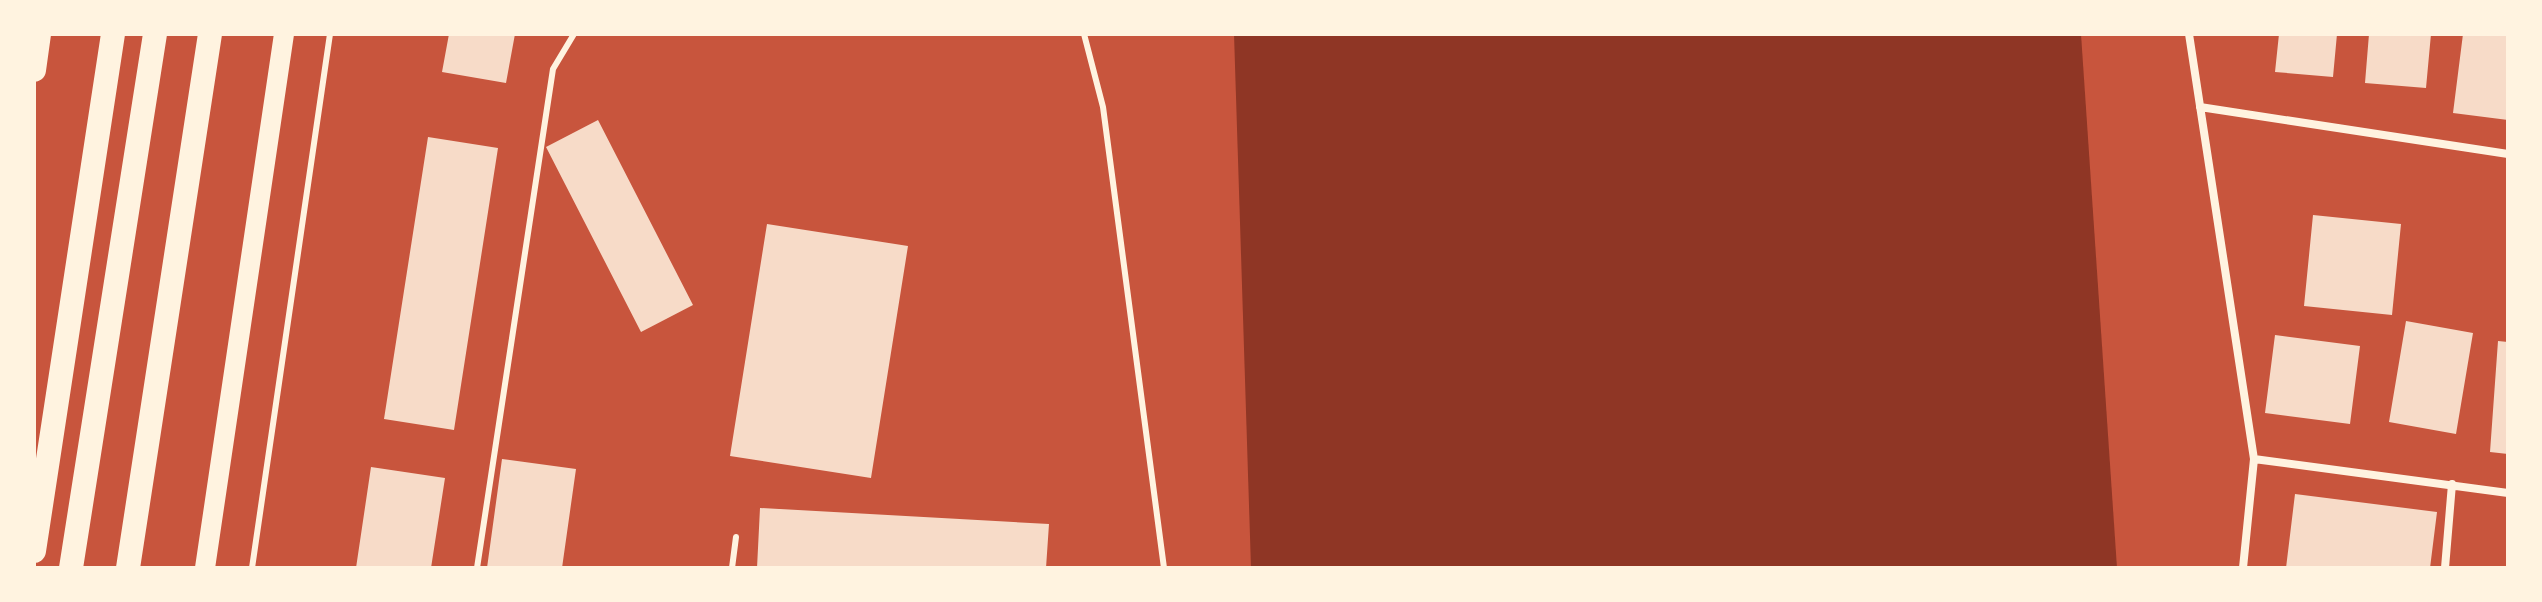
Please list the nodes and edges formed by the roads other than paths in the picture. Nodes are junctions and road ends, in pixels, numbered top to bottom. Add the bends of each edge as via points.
1 (39, 34) edge
2 (113, 34) edge
3 (155, 34) edge
4 (210, 34) edge
5 (284, 34) edge
6 (330, 34) edge
7 (574, 34) edge
8 (1084, 34) edge
9 (2189, 34) edge
10 (34, 70) edge
11 (2200, 107) junction
12 (2508, 154) edge
13 (2254, 459) junction
14 (2452, 484) junction
15 (2508, 493) edge
16 (736, 537) dead end
17 (34, 551) edge
18 (71, 568) edge
19 (128, 568) edge
20 (205, 568) edge
21 (252, 568) edge
22 (477, 568) edge
23 (732, 568) edge
24 (1164, 568) edge
25 (2243, 568) edge
26 (2445, 568) edge

1 - 10 highway
2 - 17 highway
3 - 18 highway
4 - 19 highway
5 - 20 main road
6 - 21 lane
7 - 22 lane via 553,69
8 - 24 lane via 1103,107
9 - 11 street
11 - 12 street
11 - 13 street
13 - 14 street
13 - 25 street
14 - 15 street
14 - 26 street
16 - 23 lane

